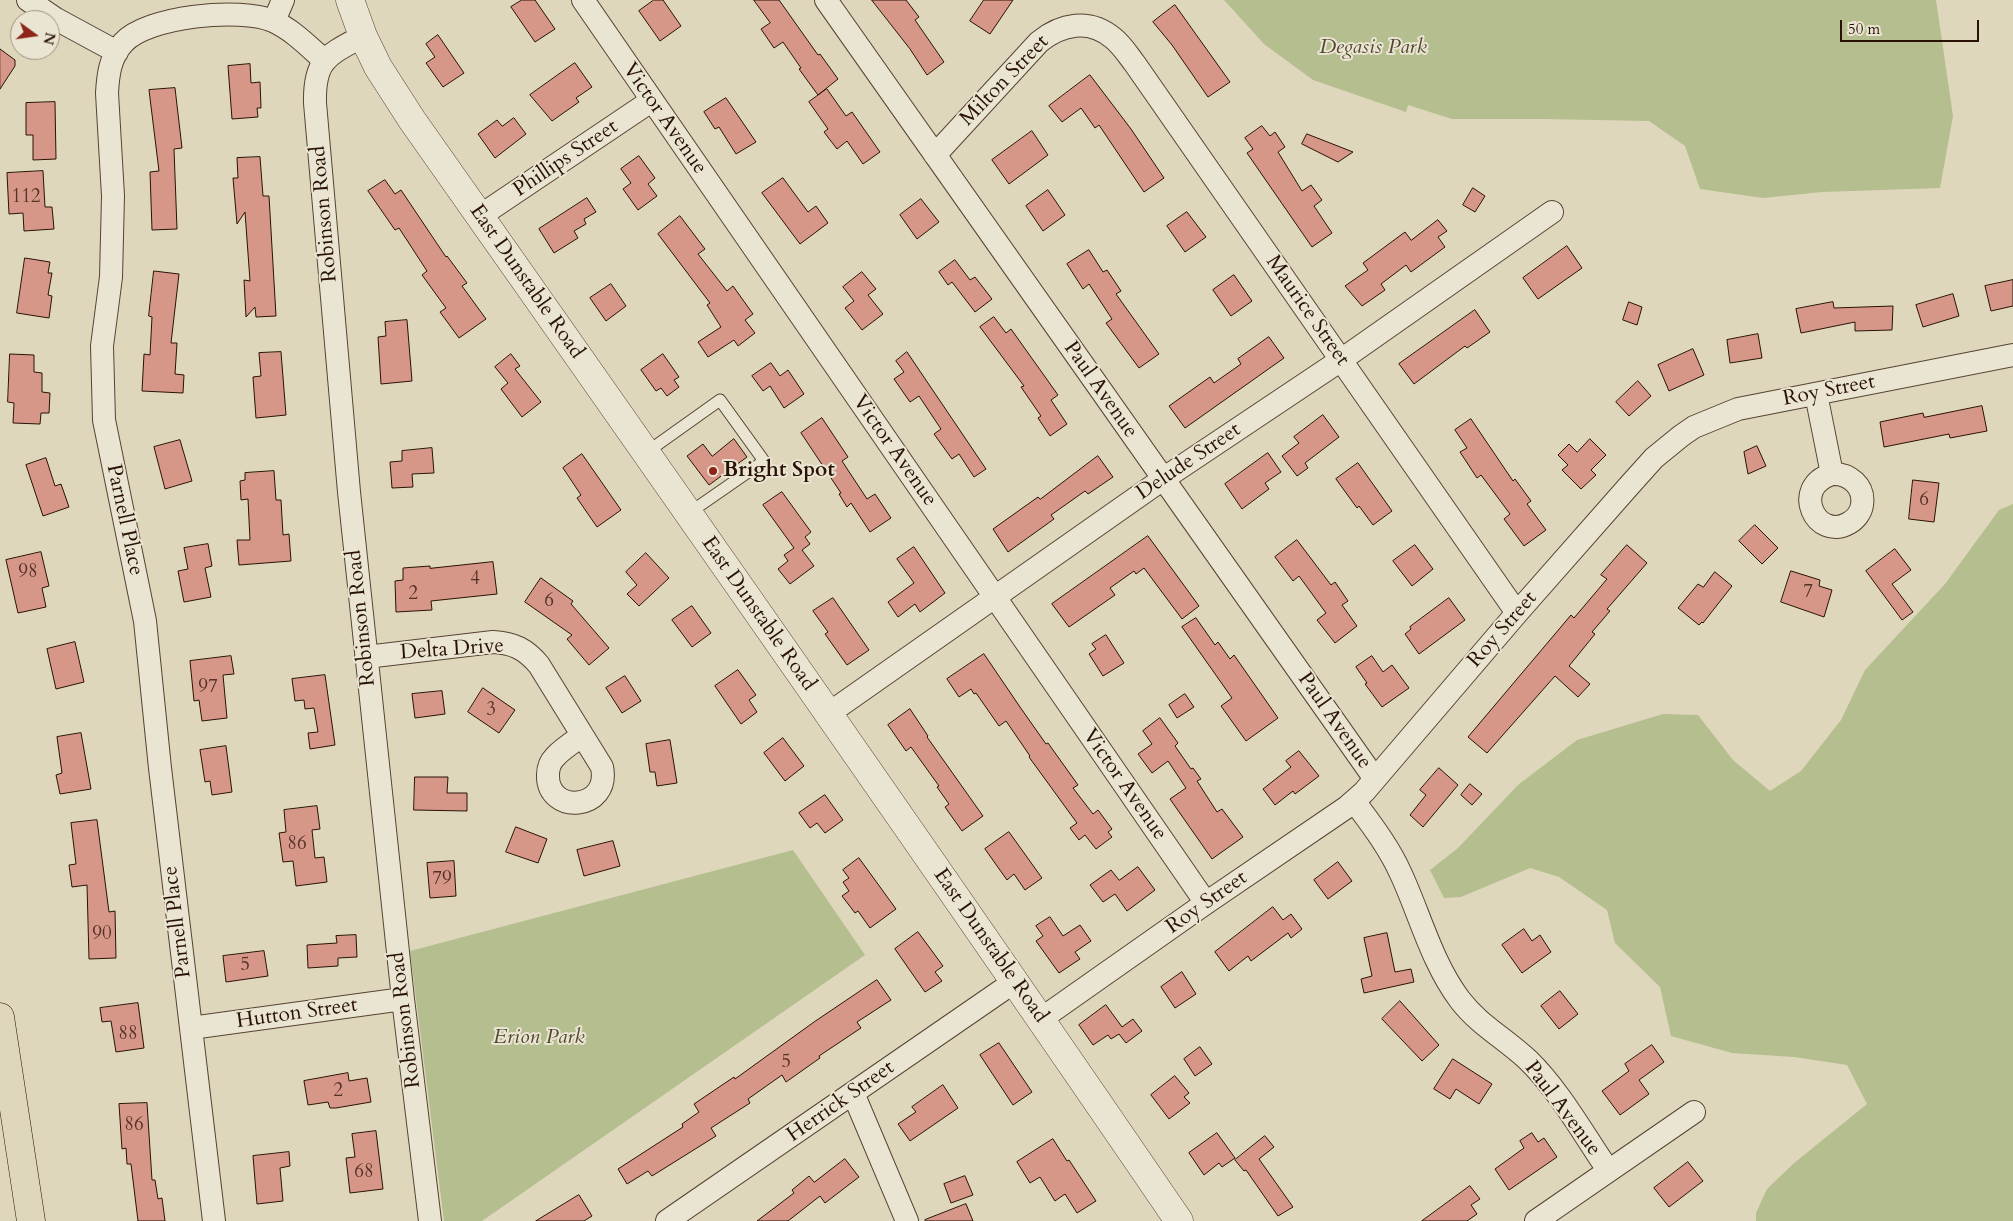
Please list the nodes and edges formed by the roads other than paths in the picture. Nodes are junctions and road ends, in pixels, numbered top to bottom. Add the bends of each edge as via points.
1 (28, 0) edge
2 (283, 0) edge
3 (350, 0) edge
4 (583, 0) edge
5 (826, 0) edge
6 (274, 21) junction
7 (1084, 26) joint
8 (363, 36) junction
9 (117, 52) junction
10 (324, 61) junction
11 (651, 101) junction
12 (935, 155) junction
13 (1552, 212) dead end
14 (480, 216) junction
15 (2013, 355) edge
16 (1341, 360) junction
17 (1816, 394) junction
18 (647, 452) junction
19 (1832, 474) dead end
20 (1164, 479) junction
21 (689, 513) junction
22 (995, 596) junction
23 (1517, 613) junction
24 (366, 656) junction
25 (828, 714) junction
26 (582, 736) dead end
27 (1375, 779) junction
28 (1354, 801) junction
29 (1206, 903) junction
30 (1014, 982) junction
31 (403, 1000) junction
32 (1041, 1019) junction
33 (1, 1021) edge
34 (191, 1028) junction
35 (854, 1093) junction
36 (1694, 1112) dead end
37 (1608, 1170) junction
38 (32, 1221) edge
39 (42, 1221) edge
40 (214, 1221) edge
41 (430, 1221) edge
42 (666, 1221) edge
43 (907, 1221) edge
44 (1179, 1221) edge
45 (1536, 1221) edge

1 - 9 street
2 - 6 street
3 - 8 street, East Dunstable Road
4 - 11 street, Victor Avenue
5 - 12 street, Paul Avenue
6 - 9 street, Parnell Place via 236,14 178,20 138,32
6 - 10 street, Parnell Place via 296,35
7 - 12 street, Milton Street via 1063,28 1043,39
7 - 16 street, Maurice Street via 1114,38 1131,58
8 - 10 street
8 - 14 street, East Dunstable Road via 389,86
9 - 34 street, Parnell Place via 111,64 108,84 113,196 111,277 102,346 102,405 144,621
10 - 24 street, Robinson Road via 316,80 315,103
11 - 14 street, Phillips Street
11 - 22 street, Victor Avenue
12 - 20 street, Paul Avenue
13 - 16 street, Delude Street
14 - 18 street, East Dunstable Road
15 - 17 street, Roy Street
16 - 20 street, Delude Street
16 - 23 street, Maurice Street
17 - 19 street
17 - 23 street, Roy Street via 1738,409 1694,428 1674,441 1654,458
18 - 21 street, East Dunstable Road
18 - 21 lane via 720,400 764,460
20 - 22 street, Delude Street
20 - 27 street, Paul Avenue
21 - 25 street, East Dunstable Road
22 - 25 street, Delude Street
22 - 29 street, Victor Avenue
23 - 27 street, Roy Street
24 - 26 street, Delta Drive via 493,642 519,647 540,665
24 - 31 street, Robinson Road
25 - 30 street, East Dunstable Road
27 - 28 street, Roy Street
28 - 29 street, Roy Street
28 - 37 street, Paul Avenue via 1385,844 1400,872 1448,983 1488,1029 1528,1061 1542,1077
29 - 32 street, Roy Street
30 - 32 street, East Dunstable Road
30 - 35 street, Herrick Street
31 - 34 street, Hutton Street
31 - 41 street, Robinson Road
32 - 44 street, East Dunstable Road
33 - 38 highway
33 - 39 highway
34 - 40 street, Parnell Place
35 - 42 street, Herrick Street
35 - 43 street
36 - 37 street
37 - 45 street

